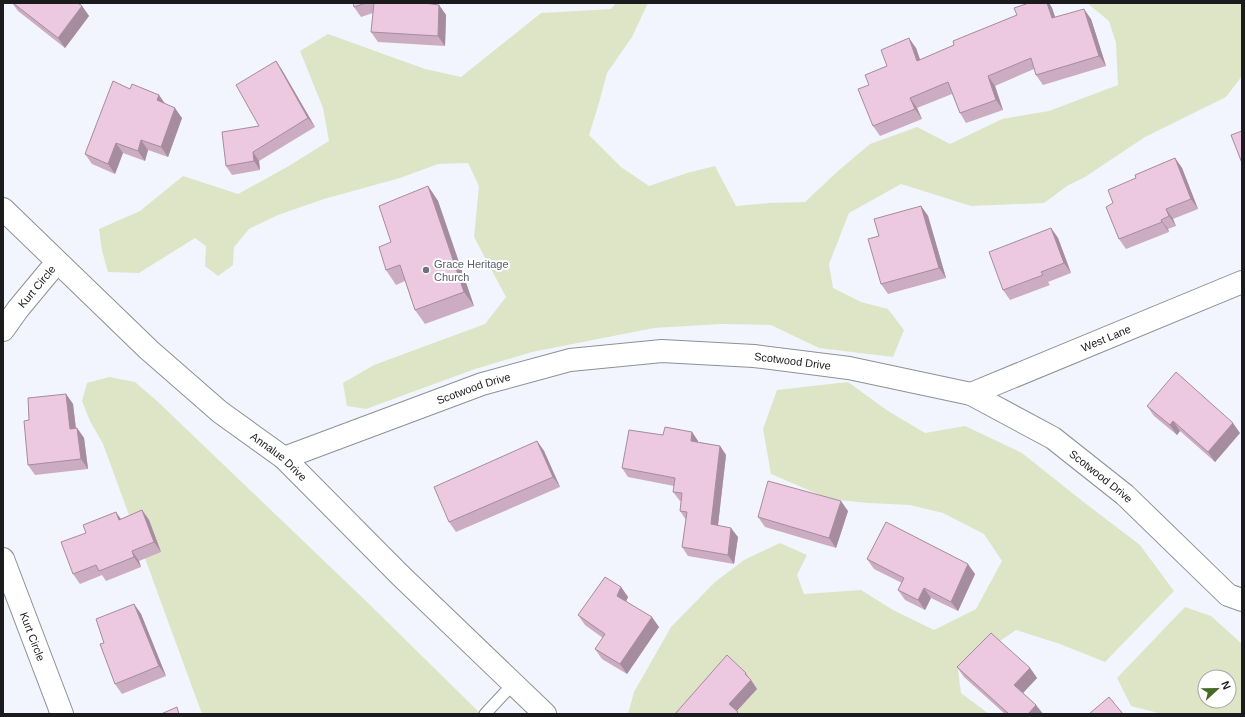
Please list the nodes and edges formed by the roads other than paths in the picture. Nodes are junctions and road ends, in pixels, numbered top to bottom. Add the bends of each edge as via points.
1 (3, 209) edge
2 (57, 262) junction
3 (1242, 282) edge
4 (3, 330) edge
5 (971, 394) junction
6 (284, 458) junction
7 (3, 559) edge
8 (1235, 598) edge
9 (1242, 615) edge
10 (513, 684) junction
11 (62, 714) edge
12 (485, 714) edge
13 (545, 714) edge

1 - 2 street, Annalue Drive
2 - 4 street, Kurt Circle
2 - 6 street, Annalue Drive via 149,350 220,412
3 - 5 street, West Lane
5 - 6 street, Scotwood Drive via 849,368 754,356 662,351 570,360 482,384
5 - 8 street, Scotwood Drive via 1053,438 1125,495
6 - 10 street, Annalue Drive
7 - 11 street, Kurt Circle
8 - 9 street, Scotwood Drive
10 - 12 lane
10 - 13 street, Annalue Drive

